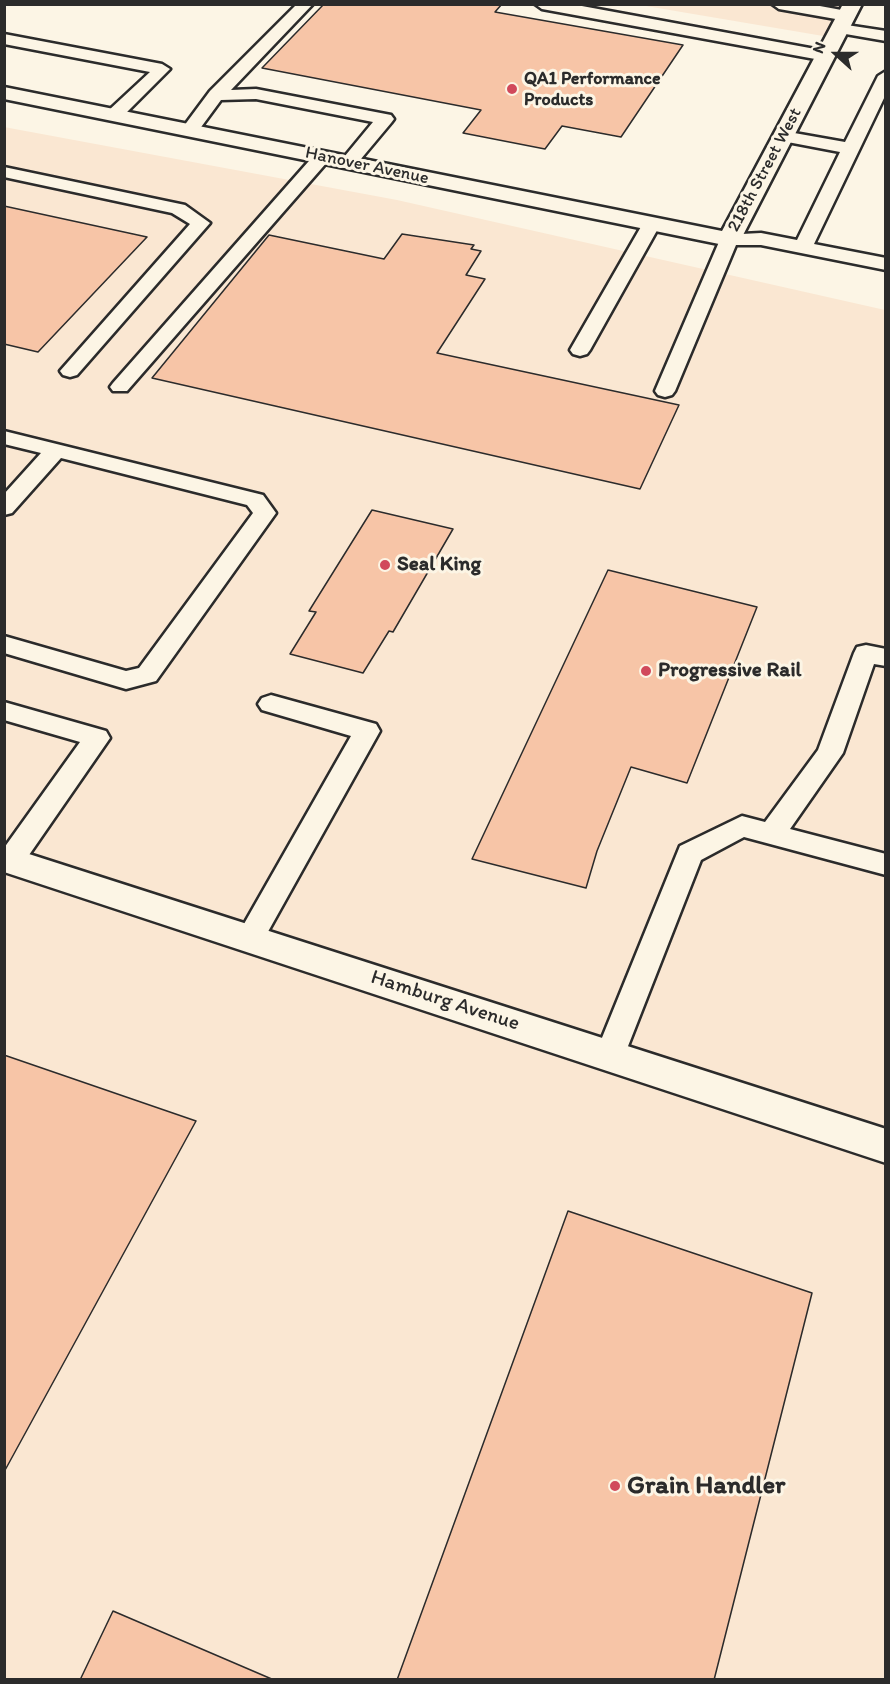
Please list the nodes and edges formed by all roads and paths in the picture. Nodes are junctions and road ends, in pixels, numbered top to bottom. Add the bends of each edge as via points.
1 (306, 4) edge
2 (542, 4) edge
3 (778, 4) edge
4 (846, 16) edge
5 (885, 36) edge
6 (4, 39) edge
7 (825, 56) junction
8 (885, 76) edge
9 (5, 94) edge
10 (216, 95) junction
11 (114, 115) junction
12 (190, 130) junction
13 (783, 136) junction
14 (849, 148) junction
15 (322, 157) junction
16 (349, 162) junction
17 (4, 172) edge
18 (651, 225) junction
19 (729, 239) junction
20 (803, 247) junction
21 (885, 264) edge
22 (580, 350) dead end
23 (70, 371) dead end
24 (120, 387) dead end
25 (665, 391) dead end
26 (4, 437) edge
27 (56, 450) junction
28 (4, 508) edge
29 (4, 644) edge
30 (885, 658) edge
31 (271, 704) dead end
32 (4, 711) edge
33 (771, 834) junction
34 (7, 860) edge
35 (885, 865) edge
36 (250, 938) junction
37 (610, 1055) junction
38 (885, 1146) edge

1 - 10 lane
2 - 7 lane
3 - 4 lane
4 - 5 lane
4 - 7 street, 218th Street West
6 - 11 lane via 162,69
7 - 13 street, 218th Street West
8 - 14 lane
9 - 11 street, Hanover Avenue
10 - 12 lane
10 - 16 lane via 256,94 385,119
11 - 12 street, Hanover Avenue
12 - 15 street, Hanover Avenue
13 - 14 lane
13 - 19 street, 218th Street West
14 - 20 lane
15 - 16 street, Hanover Avenue
15 - 24 lane
16 - 18 street, Hanover Avenue
17 - 23 lane via 178,209 201,223
18 - 19 street, Hanover Avenue
18 - 22 lane
19 - 20 lane via 761,239
19 - 25 lane
20 - 21 lane
26 - 27 lane
27 - 28 lane
27 - 29 lane via 255,501 266,513 147,675 126,680
30 - 33 lane via 866,653 830,753
31 - 36 lane via 367,731
32 - 34 lane via 97,738
33 - 35 lane
33 - 37 lane via 742,826 690,853
34 - 36 street, Hamburg Avenue
36 - 37 street, Hamburg Avenue
37 - 38 street, Hamburg Avenue

